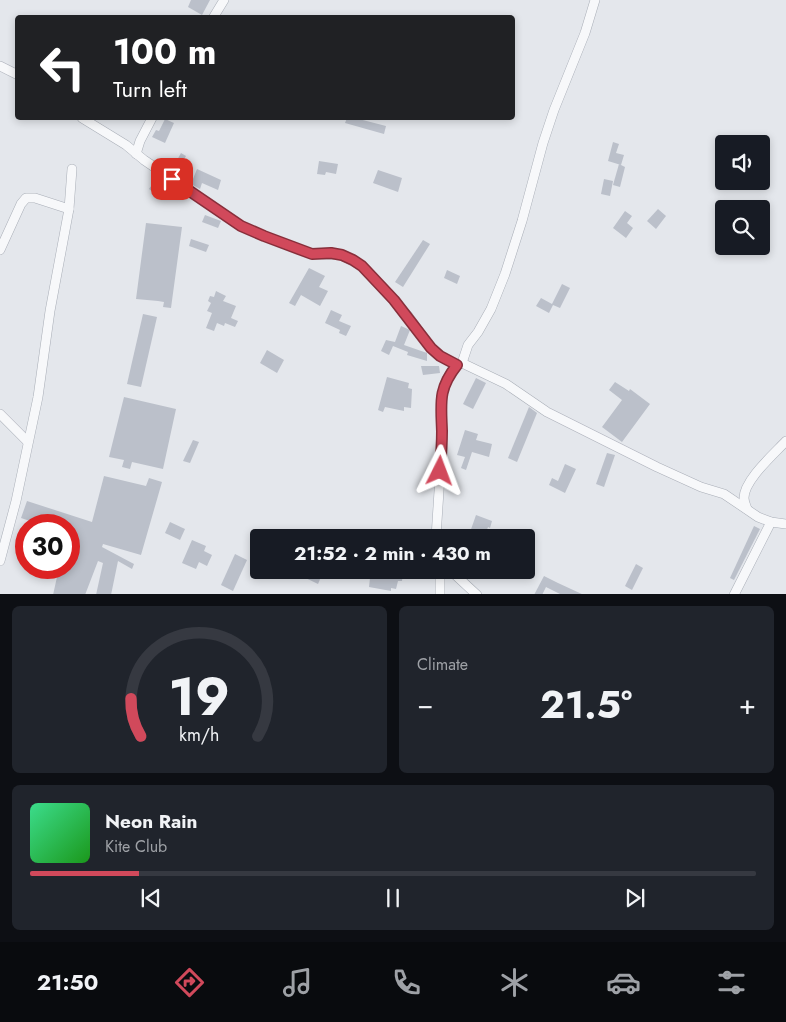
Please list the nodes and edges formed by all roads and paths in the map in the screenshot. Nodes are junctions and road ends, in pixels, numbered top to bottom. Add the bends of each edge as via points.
1 (224, 0) edge
2 (594, 0) edge
3 (214, 15) edge
4 (0, 66) edge
5 (15, 74) edge
6 (85, 120) edge
7 (151, 120) edge
8 (136, 154) junction
9 (72, 169) dead end
10 (69, 209) junction
11 (0, 250) edge
12 (460, 364) junction
13 (0, 414) edge
14 (27, 441) junction
15 (786, 441) edge
16 (747, 509) junction
17 (771, 522) junction
18 (786, 524) edge
19 (437, 529) edge
20 (0, 561) edge
21 (440, 579) edge
22 (460, 579) edge
23 (440, 594) edge
24 (477, 594) edge
25 (734, 594) edge

1 - 3 street
2 - 12 street via 545,135 505,274 491,309
4 - 5 street
6 - 8 street
7 - 8 street
8 - 12 street via 241,226 312,254 342,255 358,263 394,300 431,348 440,356
9 - 10 street
10 - 11 street via 26,198
10 - 14 street via 38,397
12 - 16 street via 506,384 548,412 657,467 724,494
12 - 19 street via 447,380 442,398
13 - 14 street
14 - 20 street
15 - 16 street via 753,477 745,492
16 - 17 street
17 - 18 street
17 - 25 street
21 - 23 street
22 - 24 street

